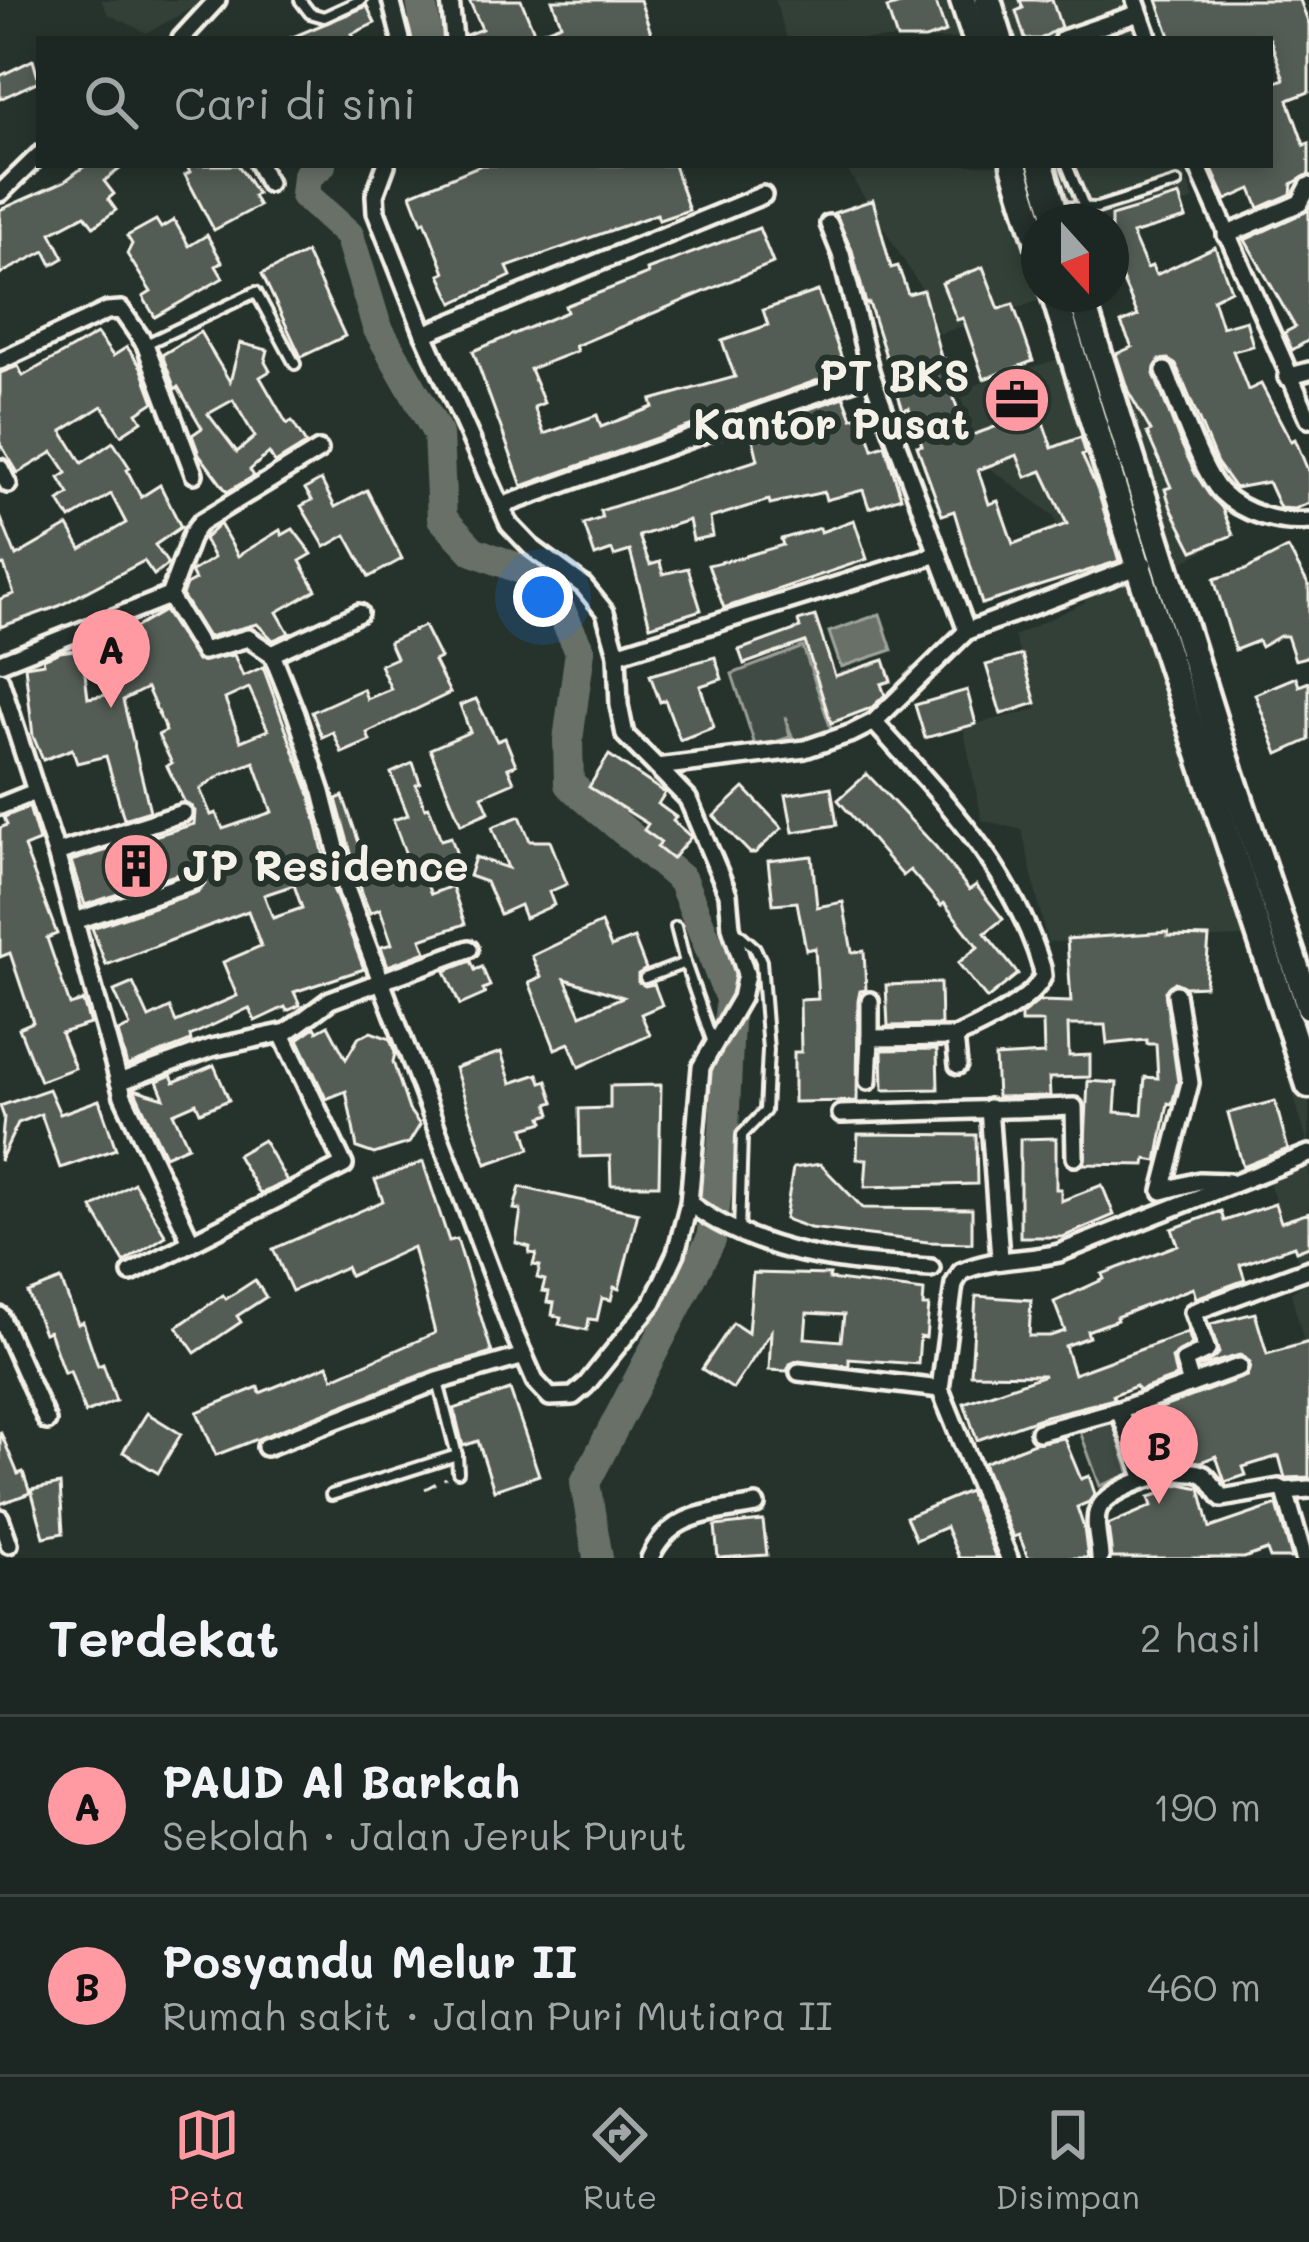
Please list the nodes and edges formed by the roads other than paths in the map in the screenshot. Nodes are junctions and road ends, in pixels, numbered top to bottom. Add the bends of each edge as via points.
1 (217, 0) edge
2 (300, 0) edge
3 (361, 0) edge
4 (391, 0) edge
5 (450, 0) edge
6 (963, 0) edge
7 (988, 0) edge
8 (1137, 7) edge
9 (184, 36) edge
10 (400, 36) edge
11 (454, 36) edge
12 (975, 36) edge
13 (999, 36) edge
14 (1070, 36) edge
15 (1148, 36) edge
16 (36, 158) edge
17 (260, 168) edge
18 (385, 168) edge
19 (1015, 168) edge
20 (1042, 168) edge
21 (1068, 168) edge
22 (1199, 168) edge
23 (268, 183) dead end
24 (1177, 183) dead end
25 (1309, 186) edge
26 (0, 193) edge
27 (763, 195) dead end
28 (1026, 204) edge
29 (1053, 204) edge
30 (1083, 204) edge
31 (1103, 204) edge
32 (829, 224) dead end
33 (1226, 235) junction
34 (1060, 312) edge
35 (1086, 312) edge
36 (424, 334) junction
37 (145, 344) junction
38 (0, 361) edge
39 (296, 364) dead end
40 (1309, 370) edge
41 (1165, 371) dead end
42 (871, 374) junction
43 (1287, 377) junction
44 (1309, 419) edge
45 (319, 450) dead end
46 (0, 468) edge
47 (194, 474) dead end
48 (8, 484) dead end
49 (500, 506) junction
50 (1309, 520) edge
51 (938, 554) junction
52 (1162, 557) junction
53 (1138, 566) junction
54 (169, 596) junction
55 (359, 613) dead end
56 (967, 631) junction
57 (272, 654) junction
58 (617, 654) junction
59 (0, 662) edge
60 (0, 680) edge
61 (874, 722) junction
62 (657, 767) junction
63 (35, 792) junction
64 (0, 806) edge
65 (183, 813) dead end
66 (56, 853) junction
67 (194, 881) dead end
68 (75, 921) junction
69 (676, 927) dead end
70 (731, 928) junction
71 (469, 949) dead end
72 (685, 963) junction
73 (645, 978) dead end
74 (379, 980) junction
75 (1176, 994) dead end
76 (870, 1001) dead end
77 (1309, 1006) edge
78 (282, 1034) junction
79 (955, 1037) junction
80 (870, 1038) junction
81 (717, 1039) junction
82 (958, 1065) dead end
83 (868, 1081) dead end
84 (118, 1082) junction
85 (1309, 1085) edge
86 (989, 1108) junction
87 (841, 1114) dead end
88 (1309, 1154) edge
89 (1075, 1156) dead end
90 (1232, 1183) junction
91 (694, 1207) junction
92 (735, 1232) junction
93 (191, 1241) junction
94 (1000, 1258) junction
95 (931, 1268) dead end
96 (1309, 1269) edge
97 (130, 1273) dead end
98 (0, 1316) edge
99 (524, 1356) junction
100 (1239, 1366) dead end
101 (799, 1372) dead end
102 (438, 1381) junction
103 (1192, 1384) junction
104 (940, 1389) junction
105 (1119, 1410) junction
106 (47, 1421) dead end
107 (1039, 1432) dead end
108 (266, 1447) dead end
109 (458, 1455) junction
110 (458, 1472) road end
111 (1144, 1479) junction
112 (1309, 1490) edge
113 (1285, 1491) junction
114 (331, 1495) dead end
115 (756, 1505) dead end
116 (0, 1519) edge
117 (9, 1544) dead end
118 (650, 1558) edge
119 (1009, 1558) edge
120 (1100, 1558) edge
121 (1304, 1558) edge

1 - 9 street
2 - 3 lane via 324,17
4 - 10 street
5 - 11 street
6 - 12 main road
7 - 13 main road
8 - 14 street
8 - 15 street
16 - 26 street
17 - 23 street
18 - 36 street via 376,212
19 - 28 main road
20 - 29 main road
21 - 30 lane
22 - 33 street
24 - 31 lane
25 - 33 street via 1300,203
27 - 36 street
32 - 42 street
33 - 43 street
34 - 53 main road
35 - 52 main road
36 - 49 street
37 - 38 street via 115,309
37 - 39 lane via 256,292
37 - 47 street
40 - 43 street
41 - 50 street via 1219,490 1265,517
42 - 49 street
42 - 51 street
43 - 44 street
45 - 54 street via 195,527
46 - 48 street
49 - 58 street via 517,535 594,596
51 - 56 street
51 - 58 street
52 - 53 street
52 - 77 main road
53 - 56 street
53 - 85 main road
54 - 57 street via 203,651 241,638
54 - 59 street
55 - 57 street
56 - 61 street
57 - 74 street
58 - 62 street via 626,735
60 - 63 street
61 - 62 street via 805,748
61 - 79 street via 974,832 1012,893 1042,968 1034,991
62 - 70 street via 688,799 728,894
63 - 64 street
63 - 66 street
65 - 66 street
66 - 68 street
67 - 68 street
68 - 84 street
69 - 72 lane
70 - 81 street via 746,974
70 - 92 lane via 760,961 768,1050 765,1111 742,1135
71 - 74 street
72 - 73 lane
72 - 81 lane
74 - 78 street via 330,1000
74 - 99 street
75 - 90 street via 1190,1083 1162,1191
76 - 80 street
78 - 84 street via 211,1048
78 - 93 street via 344,1165
79 - 80 street
79 - 82 street
80 - 83 street
81 - 91 street via 701,1066
84 - 93 street
86 - 87 street
86 - 89 street via 1074,1107
86 - 94 street
88 - 90 street
90 - 94 street via 1060,1253
91 - 92 street
91 - 99 street via 653,1302 586,1385 573,1396 550,1397
92 - 95 street via 872,1265
93 - 97 street
94 - 104 street via 961,1272 954,1284
96 - 103 street via 1193,1312 1208,1350 1184,1361
98 - 106 street
99 - 102 street
100 - 103 street
101 - 104 street
102 - 108 street
102 - 109 lane
103 - 105 street
104 - 119 street
105 - 107 street
105 - 111 street
109 - 110 lane
109 - 114 lane
111 - 113 street via 1204,1475 1222,1498
111 - 120 street via 1098,1509
112 - 113 street
113 - 121 street
115 - 118 street via 683,1519
116 - 117 street

